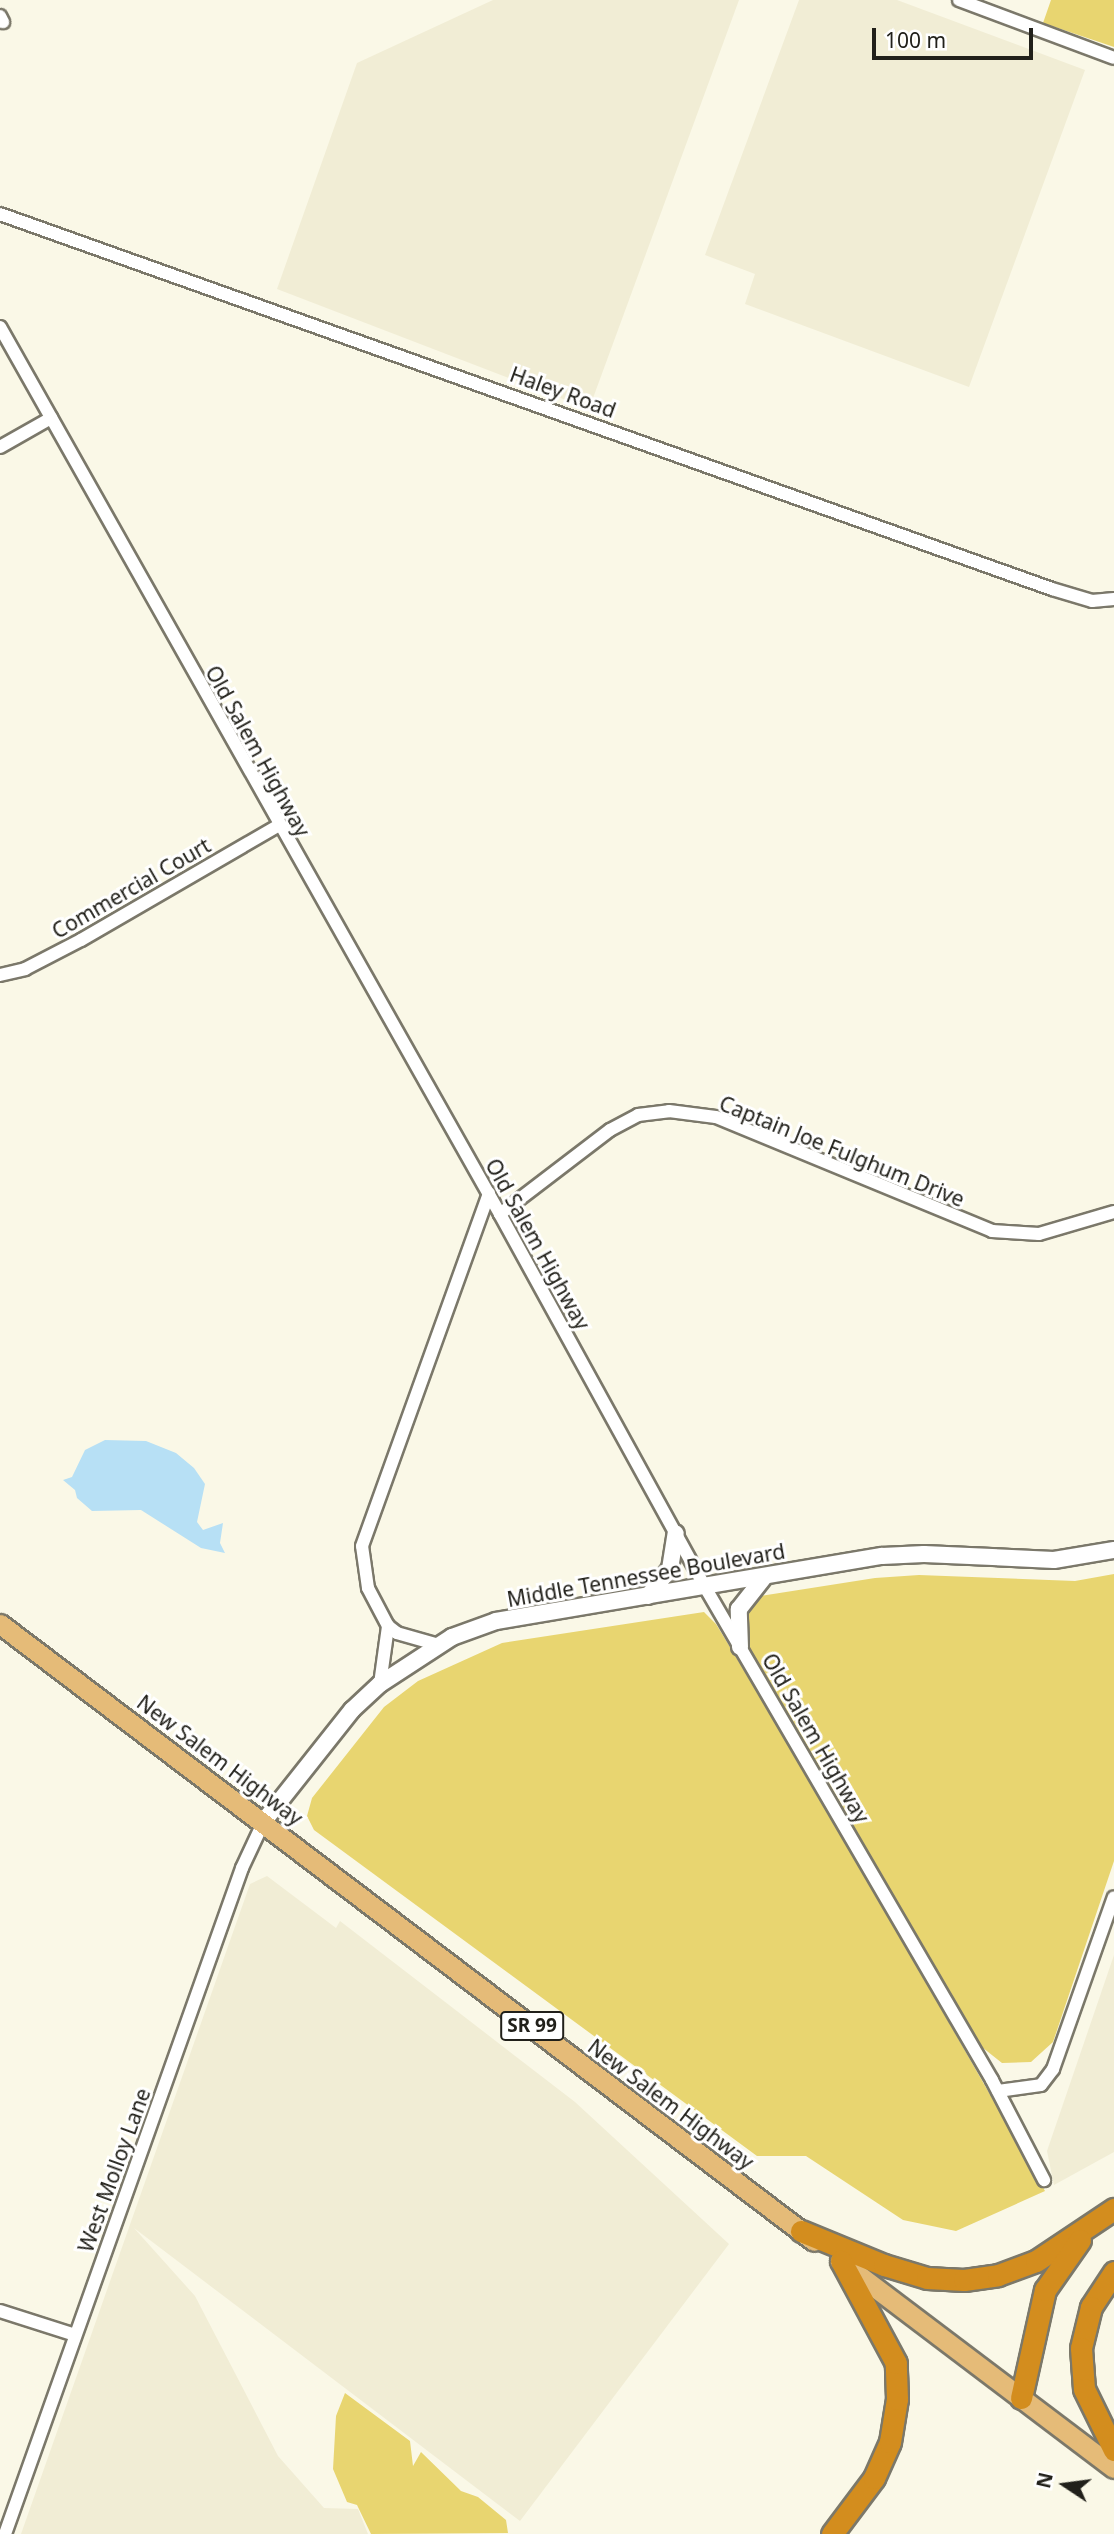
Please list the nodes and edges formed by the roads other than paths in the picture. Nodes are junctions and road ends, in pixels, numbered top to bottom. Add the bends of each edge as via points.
1 (960, 0) edge
2 (1114, 58) edge
3 (0, 214) edge
4 (0, 327) edge
5 (51, 418) junction
6 (0, 447) edge
7 (1114, 599) edge
8 (278, 826) junction
9 (0, 975) edge
10 (489, 1193) junction
11 (1114, 1212) edge
12 (500, 1214) junction
13 (676, 1533) junction
14 (1114, 1550) edge
15 (765, 1576) junction
16 (705, 1587) junction
17 (648, 1596) junction
18 (0, 1624) edge
19 (388, 1626) junction
20 (439, 1645) junction
21 (740, 1647) junction
22 (380, 1684) junction
23 (264, 1821) junction
24 (1114, 1897) edge
25 (998, 2091) junction
26 (1044, 2180) dead end
27 (1114, 2209) edge
28 (1092, 2225) junction
29 (801, 2231) junction
30 (841, 2261) junction
31 (1114, 2272) edge
32 (0, 2311) edge
33 (75, 2335) junction
34 (1021, 2398) junction
35 (1114, 2450) edge
36 (1114, 2468) edge
37 (5, 2534) edge
38 (832, 2534) edge

1 - 2 street
3 - 7 street, Haley Road via 1052,589 1092,601
4 - 5 street, Old Salem Highway
5 - 6 street
5 - 8 street, Old Salem Highway
8 - 9 street, Commercial Court via 81,940 25,969
8 - 10 street, Old Salem Highway
10 - 12 street, Old Salem Highway
10 - 19 street via 362,1546 368,1588
11 - 12 street, Captain Joe Fulghum Drive via 1040,1234 992,1231 716,1117 669,1111 643,1114 610,1130
12 - 13 street, Old Salem Highway
13 - 16 street, Old Salem Highway
13 - 17 main road via 670,1569
14 - 15 main road, Middle Tennessee Boulevard via 1054,1560 923,1553 882,1556
15 - 16 main road, Middle Tennessee Boulevard
15 - 21 main road via 739,1609
16 - 17 main road, Middle Tennessee Boulevard
16 - 21 street, Old Salem Highway
17 - 20 main road, Middle Tennessee Boulevard via 496,1621
18 - 23 main road, New Salem Highway / SR 99
19 - 20 street
19 - 22 street
20 - 22 main road, Middle Tennessee Boulevard
21 - 25 street, Old Salem Highway
22 - 23 main road, Middle Tennessee Boulevard via 352,1710
23 - 29 main road, New Salem Highway / SR 99
23 - 33 street, West Molloy Lane via 242,1868
24 - 25 street via 1053,2069 1041,2085
25 - 26 street, Old Salem Highway
27 - 28 highway
28 - 29 highway via 1036,2261 998,2275 964,2280 927,2278
28 - 34 highway via 1045,2290
29 - 30 main road, New Salem Highway / SR 99
30 - 34 main road, New Salem Highway / SR 99
30 - 38 highway via 882,2329 896,2363 897,2399 890,2442 874,2478
31 - 35 highway via 1084,2326 1081,2367 1092,2411
32 - 33 street
33 - 37 street, West Molloy Lane
34 - 36 main road, New Salem Highway / SR 99

